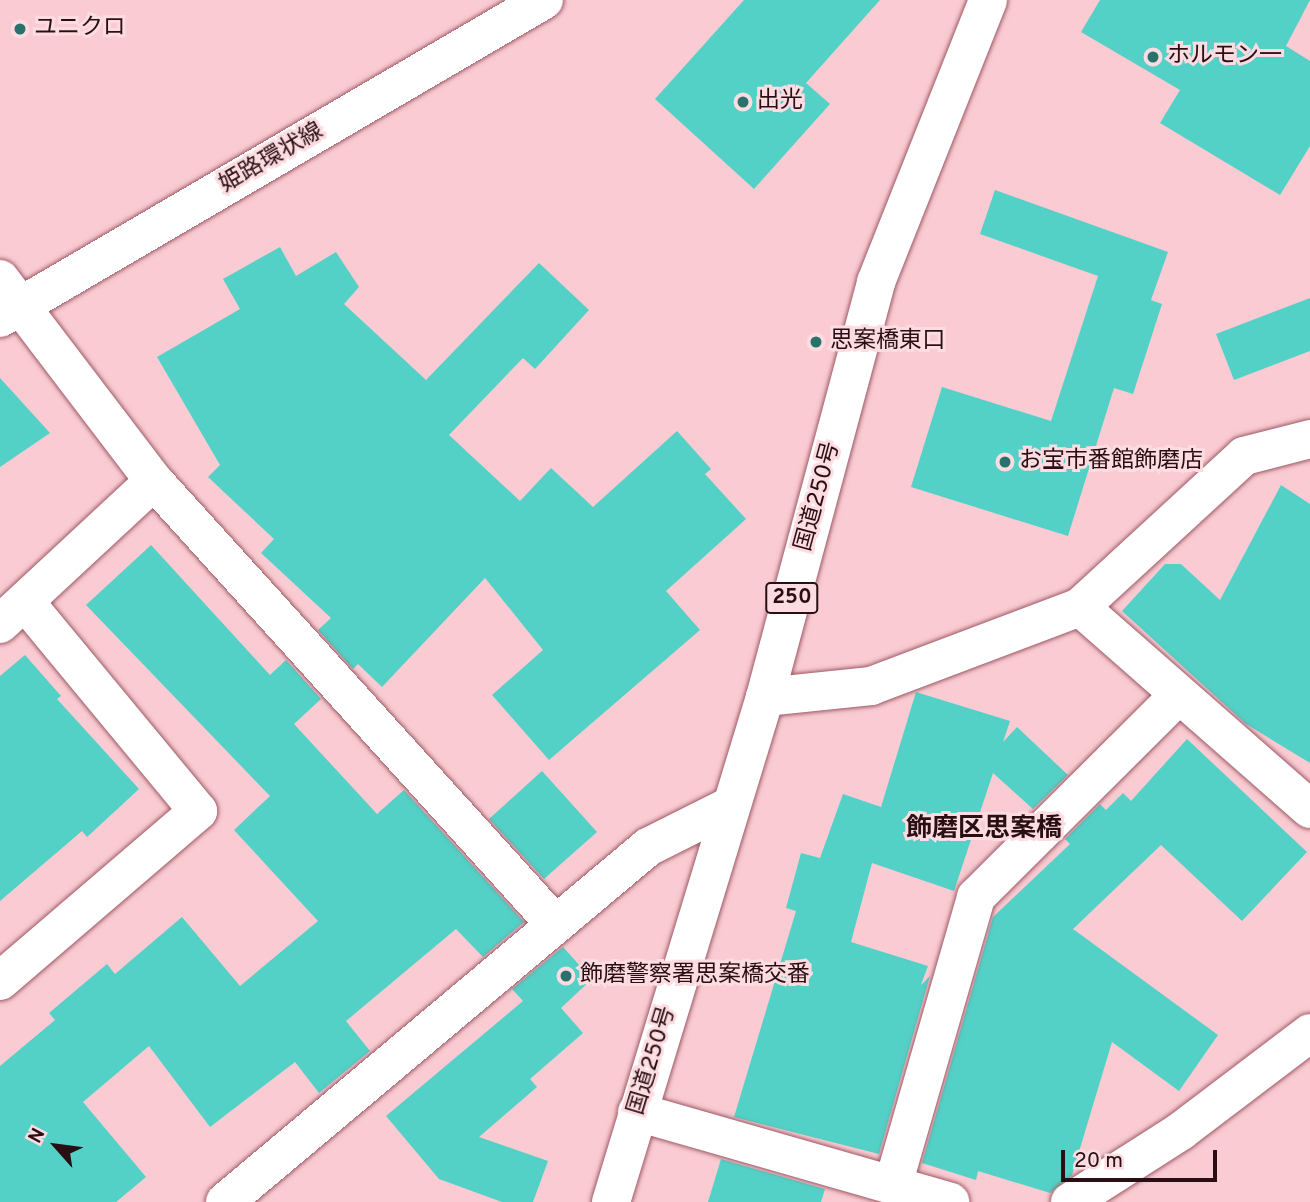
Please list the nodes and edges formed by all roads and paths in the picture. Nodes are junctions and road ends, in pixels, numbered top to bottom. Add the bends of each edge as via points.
1 (544, 0) edge
2 (988, 0) edge
3 (8, 300) edge
4 (1310, 439) edge
5 (154, 481) junction
6 (1080, 607) junction
7 (13, 613) edge
8 (1178, 695) junction
9 (765, 697) junction
10 (730, 806) junction
11 (1310, 809) edge
12 (555, 924) junction
13 (0, 981) edge
14 (1310, 1033) edge
15 (637, 1112) junction
16 (893, 1185) junction
17 (225, 1202) edge
18 (611, 1202) edge
19 (950, 1202) edge
20 (1070, 1202) edge

1 - 3 main road, 姫路環状線
2 - 9 main road, 国道250号 / 250 via 876,282
3 - 5 main road
4 - 6 main road via 1244,456
5 - 7 main road
5 - 12 main road
6 - 8 main road
6 - 9 main road via 871,687
7 - 13 main road via 198,811
8 - 11 main road
8 - 16 main road via 976,897
9 - 10 main road, 国道250号 / 250
10 - 12 main road via 648,847
10 - 15 main road, 国道250号 / 250
12 - 17 main road
14 - 20 main road via 1181,1131
15 - 16 main road
15 - 18 main road, 国道250号 / 250
16 - 19 main road

